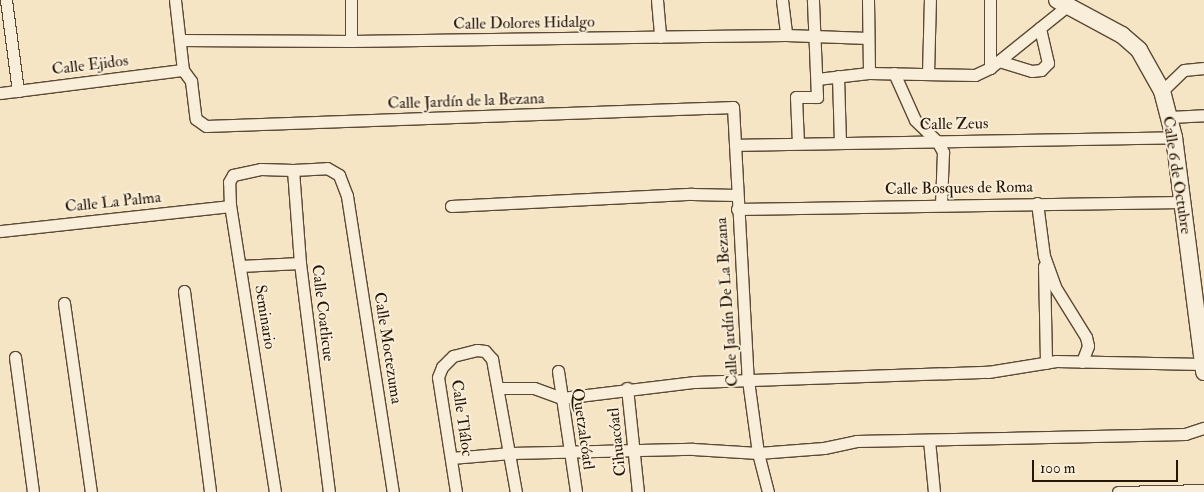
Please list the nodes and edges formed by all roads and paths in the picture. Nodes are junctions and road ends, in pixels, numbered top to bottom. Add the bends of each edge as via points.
1 (6, 0) edge
2 (175, 0) edge
3 (351, 0) edge
4 (657, 0) edge
5 (782, 0) edge
6 (813, 0) edge
7 (868, 0) edge
8 (930, 0) edge
9 (990, 0) edge
10 (1062, 3) edge
11 (1040, 28) junction
12 (786, 35) junction
13 (660, 37) junction
14 (813, 37) junction
15 (868, 38) junction
16 (180, 40) junction
17 (351, 41) junction
18 (995, 64) junction
19 (1204, 68) edge
20 (183, 70) junction
21 (870, 72) junction
22 (894, 72) junction
23 (928, 74) junction
24 (838, 76) junction
25 (817, 78) junction
26 (18, 90) junction
27 (1162, 91) junction
28 (0, 93) edge
29 (817, 97) junction
30 (839, 98) junction
31 (733, 107) joint
32 (1204, 115) edge
33 (1170, 117) junction
34 (1174, 137) junction
35 (937, 141) junction
36 (840, 143) junction
37 (798, 144) junction
38 (735, 145) junction
39 (293, 170) junction
40 (736, 196) junction
41 (1182, 202) junction
42 (1037, 203) junction
43 (941, 204) junction
44 (230, 206) junction
45 (450, 206) dead end
46 (737, 210) junction
47 (0, 231) edge
48 (300, 263) junction
49 (240, 266) junction
50 (1050, 287) junction
51 (184, 291) dead end
52 (64, 302) dead end
53 (15, 357) dead end
54 (1082, 362) junction
55 (1046, 363) junction
56 (1203, 368) edge
57 (558, 371) dead end
58 (748, 380) junction
59 (499, 388) junction
60 (627, 388) junction
61 (562, 398) junction
62 (1204, 428) edge
63 (929, 440) junction
64 (511, 452) junction
65 (570, 452) junction
66 (636, 452) junction
67 (758, 453) junction
68 (451, 458) junction
69 (1204, 490) edge
70 (1173, 491) edge
71 (33, 492) edge
72 (91, 492) edge
73 (210, 492) edge
74 (275, 492) edge
75 (329, 492) edge
76 (393, 492) edge
77 (456, 492) edge
78 (516, 492) edge
79 (576, 492) edge
80 (638, 492) edge
81 (768, 492) edge
82 (934, 492) edge
83 (1118, 492) edge

1 - 26 street
2 - 16 street
3 - 17 street
4 - 13 street
5 - 12 street
6 - 14 street
7 - 15 street
8 - 23 street
9 - 18 street
10 - 11 street
10 - 27 street, Calle 6 de Octubre via 1122,35 1139,50
11 - 18 street
11 - 18 street via 1048,63 1041,70
12 - 13 street, Calle Dolores Hidalgo
12 - 14 street, Calle Dolores Hidalgo
13 - 17 street, Calle Dolores Hidalgo
14 - 15 street, Calle Dolores Hidalgo
14 - 25 street
15 - 21 street
16 - 17 street, Calle Dolores Hidalgo
16 - 20 street
18 - 23 street via 975,75
19 - 27 street via 1184,70
20 - 26 street, Calle Ejidos
20 - 31 street, Calle Jardín de la Bezana via 191,81 196,119 200,124
21 - 22 street
21 - 24 street
22 - 23 street
22 - 35 street via 915,120
24 - 25 street
24 - 30 street
25 - 29 street
26 - 28 street, Calle Ejidos
27 - 33 street, Calle 6 de Octubre
29 - 30 street
29 - 37 street via 796,97
30 - 36 street
31 - 38 street, Calle Jardín De La Bezana
32 - 33 street
33 - 34 street, Calle 6 de Octubre
34 - 35 street, Calle Zeus
34 - 41 street, Calle 6 de Octubre
35 - 36 street, Calle Zeus
35 - 43 street via 944,165
36 - 37 street, Calle Zeus
37 - 38 street, Calle Zeus
38 - 40 street, Calle Jardín De La Bezana
39 - 44 street, Seminario via 261,169 233,176 229,182
39 - 48 street, Calle Coatlicue
39 - 76 street, Calle Moctezuma via 328,168 339,175 350,210
40 - 45 street via 692,194
40 - 46 street, Calle Jardín De La Bezana
41 - 42 street, Calle Bosques de Roma
41 - 56 street, Calle 6 de Octubre
42 - 43 street, Calle Bosques de Roma
42 - 50 street
43 - 46 street, Calle Bosques de Roma
44 - 47 street, Calle La Palma
44 - 49 street, Seminario
46 - 58 street, Calle Jardín De La Bezana
48 - 49 street
48 - 75 street, Calle Coatlicue
49 - 74 street, Seminario
50 - 54 street via 1086,338 1088,346
50 - 55 street
51 - 73 street
52 - 72 street
53 - 71 street
54 - 55 street
54 - 56 street
55 - 58 street via 988,372
57 - 61 street, Quetzalcóatl
58 - 60 street
58 - 67 street, Calle Jardín De La Bezana
59 - 61 street via 534,388
59 - 64 street
59 - 68 street, Calle Tláloc via 492,359 485,352 453,356 442,367 438,377
60 - 61 street
60 - 66 street, Cihuacóatl
61 - 65 street, Quetzalcóatl
62 - 63 street via 1185,434
63 - 67 street via 856,442
63 - 82 street
64 - 65 street
64 - 68 street
64 - 78 street
65 - 66 street
65 - 79 street, Quetzalcóatl
66 - 67 street via 693,449
66 - 80 street, Cihuacóatl
67 - 81 street, Calle Jardín De La Bezana
68 - 77 street, Calle Tláloc
69 - 70 street
70 - 83 street

